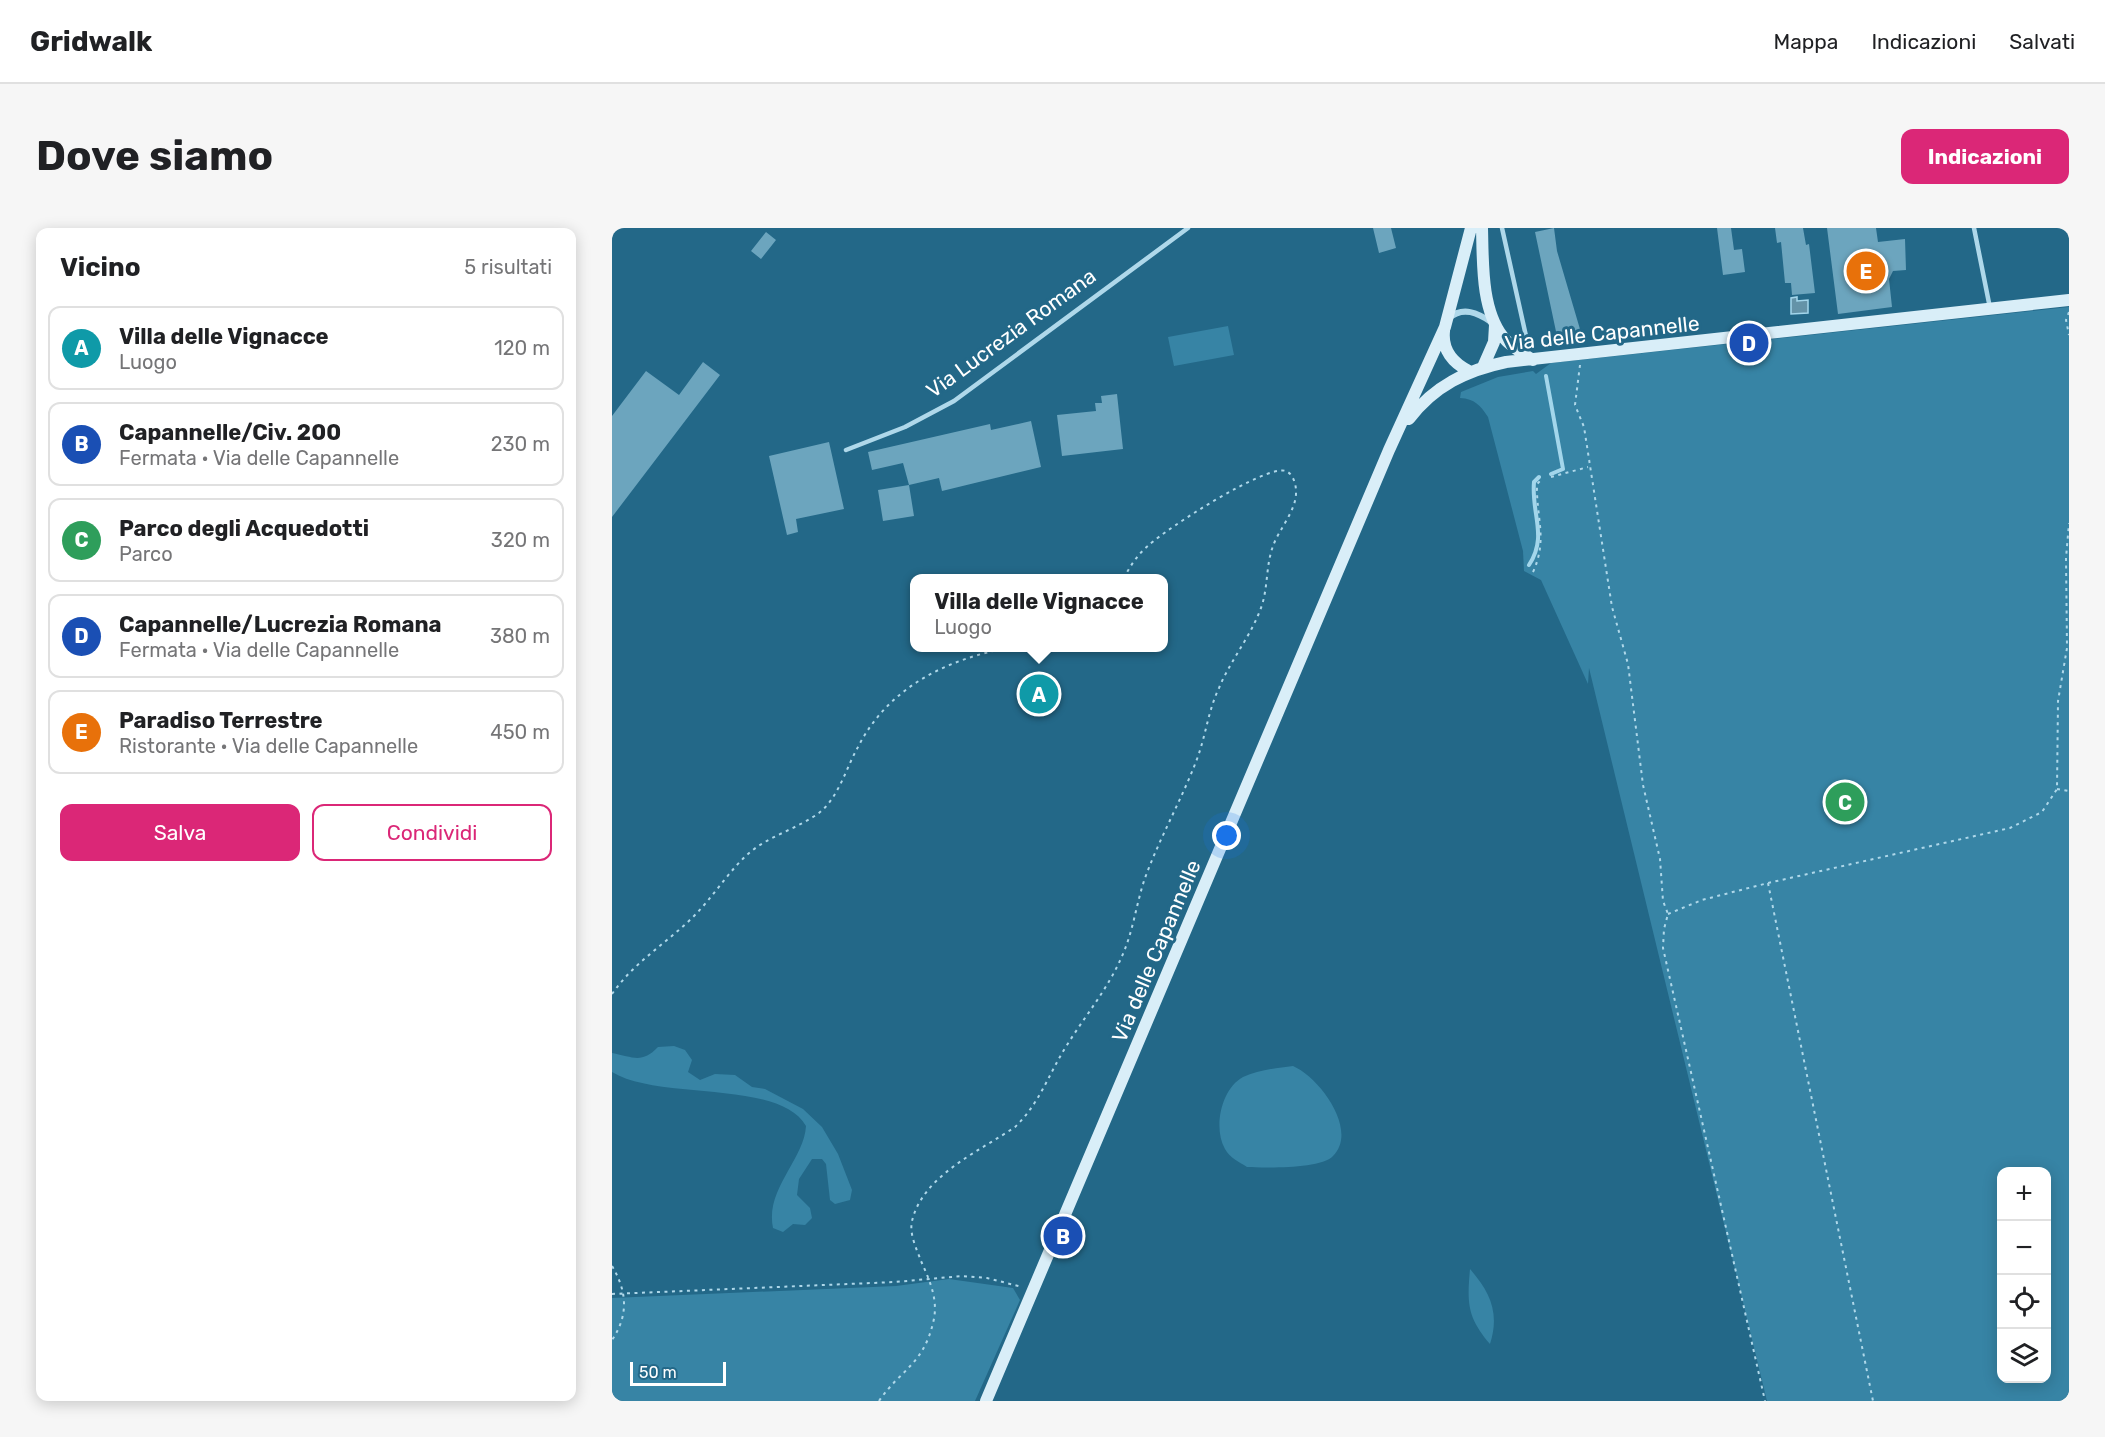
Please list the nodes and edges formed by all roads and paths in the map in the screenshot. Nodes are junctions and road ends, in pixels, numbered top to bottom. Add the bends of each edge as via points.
1 (1188, 228) edge
2 (1471, 228) edge
3 (1482, 228) edge
4 (1502, 228) edge
5 (1974, 228) edge
6 (2069, 300) edge
7 (1990, 310) junction
8 (2069, 312) edge
9 (1494, 323) junction
10 (1444, 327) junction
11 (2069, 335) edge
12 (1528, 345) dead end
13 (1582, 355) junction
14 (1533, 360) junction
15 (1483, 367) junction
16 (1469, 371) junction
17 (846, 450) dead end
18 (1389, 450) junction
19 (1588, 467) junction
20 (1551, 477) dead end
21 (1541, 480) dead end
22 (2069, 523) edge
23 (1533, 572) dead end
24 (1127, 574) edge
25 (2067, 584) edge
26 (990, 652) edge
27 (2057, 789) junction
28 (2069, 791) edge
29 (1768, 883) junction
30 (1668, 914) junction
31 (612, 994) edge
32 (612, 1266) edge
33 (928, 1277) junction
34 (1034, 1289) junction
35 (624, 1293) junction
36 (612, 1294) edge
37 (612, 1340) edge
38 (879, 1401) edge
39 (986, 1401) edge
40 (1764, 1401) edge
41 (1873, 1401) edge

1 - 17 lane, Via Lucrezia Romana via 947,406 895,432
2 - 10 street
3 - 9 street via 1483,261
4 - 12 lane
5 - 7 lane
6 - 7 street, Via delle Capannelle
7 - 13 street, Via delle Capannelle
8 - 11 path
9 - 10 street via 1466,311 1454,314
9 - 14 street via 1508,343
9 - 15 street via 1494,342
10 - 16 street via 1448,352 1459,366
10 - 18 street, Via delle Capannelle
13 - 14 street, Via delle Capannelle
13 - 19 path via 1575,405 1584,427
14 - 15 street, Via delle Capannelle
15 - 16 street, Via delle Capannelle
16 - 18 street, Via delle Capannelle via 1427,397
18 - 34 street, Via delle Capannelle
19 - 20 path
19 - 30 path via 1612,607 1628,664 1643,785
21 - 23 path via 1536,500 1541,553
22 - 25 path
24 - 33 path via 1149,545 1252,478 1286,471 1293,478 1297,492 1273,545 1263,603 1207,718 1198,756 1144,879 1125,950 1027,1115 932,1185 919,1205 912,1223 913,1237
25 - 27 path via 2067,648 2058,701
26 - 31 path via 939,668 891,702 875,718 839,788 820,812 748,853 708,902 623,978
27 - 28 path
27 - 29 path via 2042,812 2010,828
29 - 30 path via 1702,900
29 - 41 path
30 - 40 path via 1663,948
32 - 35 path
33 - 34 path via 987,1278
33 - 35 path via 895,1282
33 - 38 path via 936,1306 927,1343 921,1356
34 - 39 street, Via delle Capannelle
35 - 36 path
35 - 37 path via 625,1312

